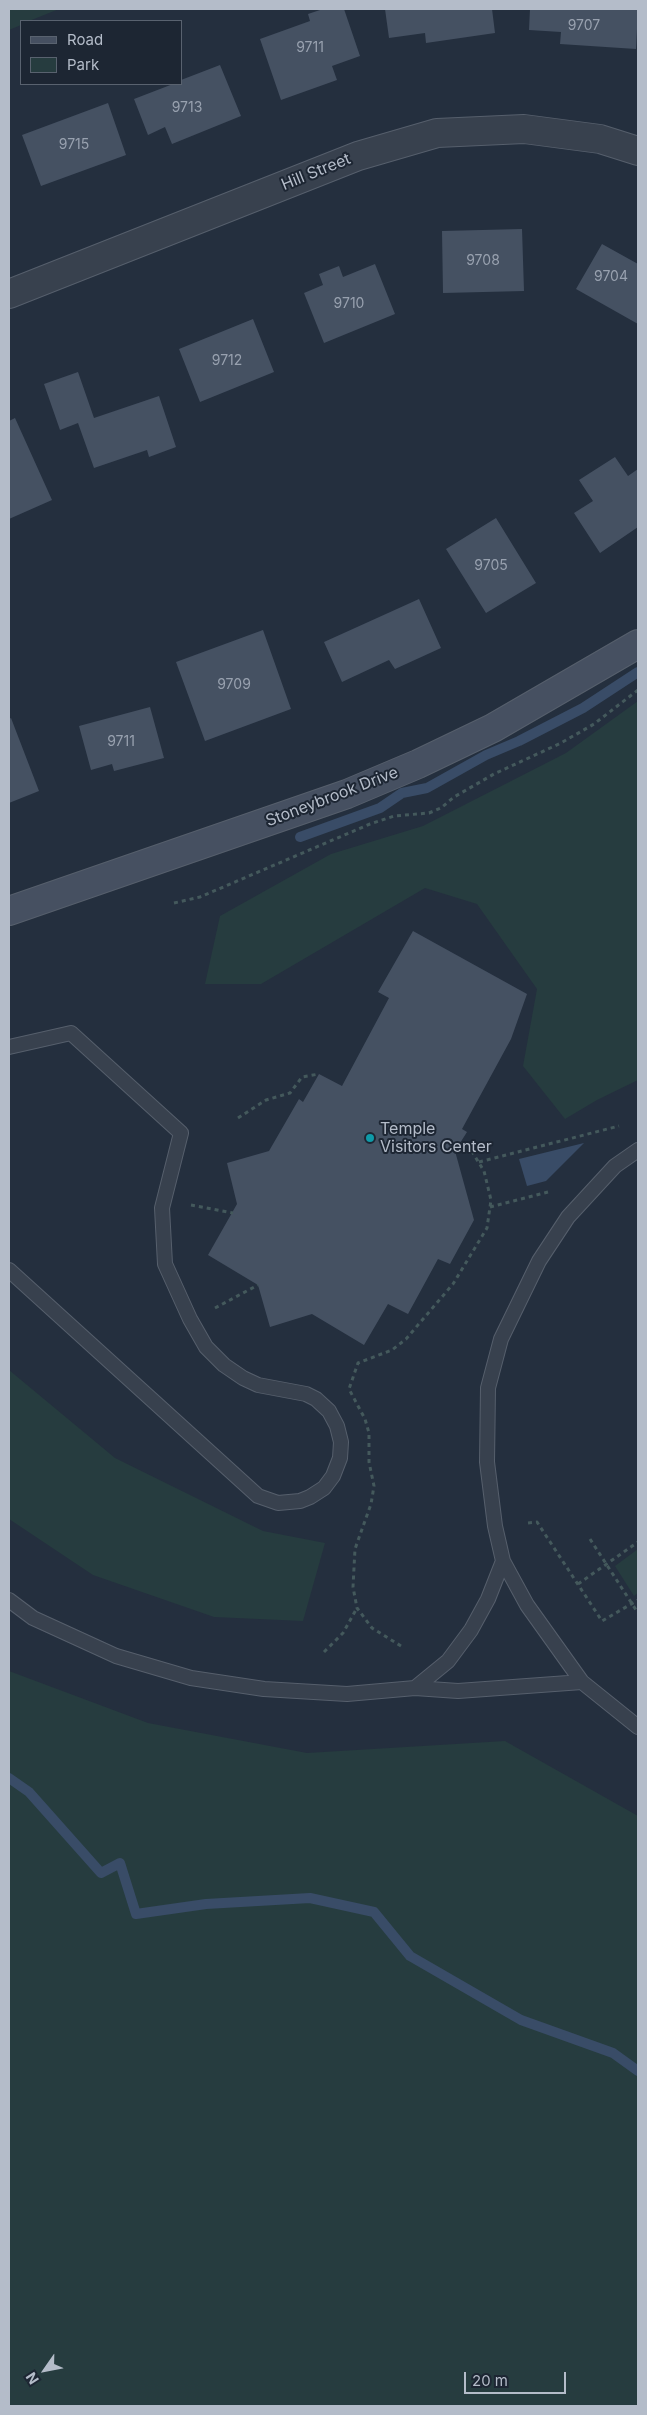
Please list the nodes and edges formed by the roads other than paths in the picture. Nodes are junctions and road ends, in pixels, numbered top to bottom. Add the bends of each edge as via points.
1 (638, 151) edge
2 (9, 294) edge
3 (638, 644) edge
4 (9, 911) edge
5 (9, 1047) edge
6 (638, 1150) edge
7 (9, 1270) edge
8 (503, 1561) junction
9 (9, 1600) edge
10 (582, 1682) junction
11 (415, 1688) junction
12 (638, 1727) edge

1 - 2 street, Hill Street via 600,139 524,129 438,133 358,156
3 - 4 street, Stoneybrook Drive via 493,728 418,764 346,794
5 - 7 lane via 71,1033 181,1133 162,1208 165,1264 202,1340 224,1365 258,1385 306,1394 329,1411 341,1442 340,1458 333,1476 324,1488 300,1501 278,1503 258,1496
6 - 8 lane via 615,1166 568,1217 539,1261 502,1339 488,1388 487,1462
8 - 10 lane via 527,1605
8 - 11 lane via 471,1630 448,1661
9 - 11 lane via 33,1618 116,1656 191,1678 264,1690 338,1693
10 - 11 lane via 458,1691
10 - 12 lane

